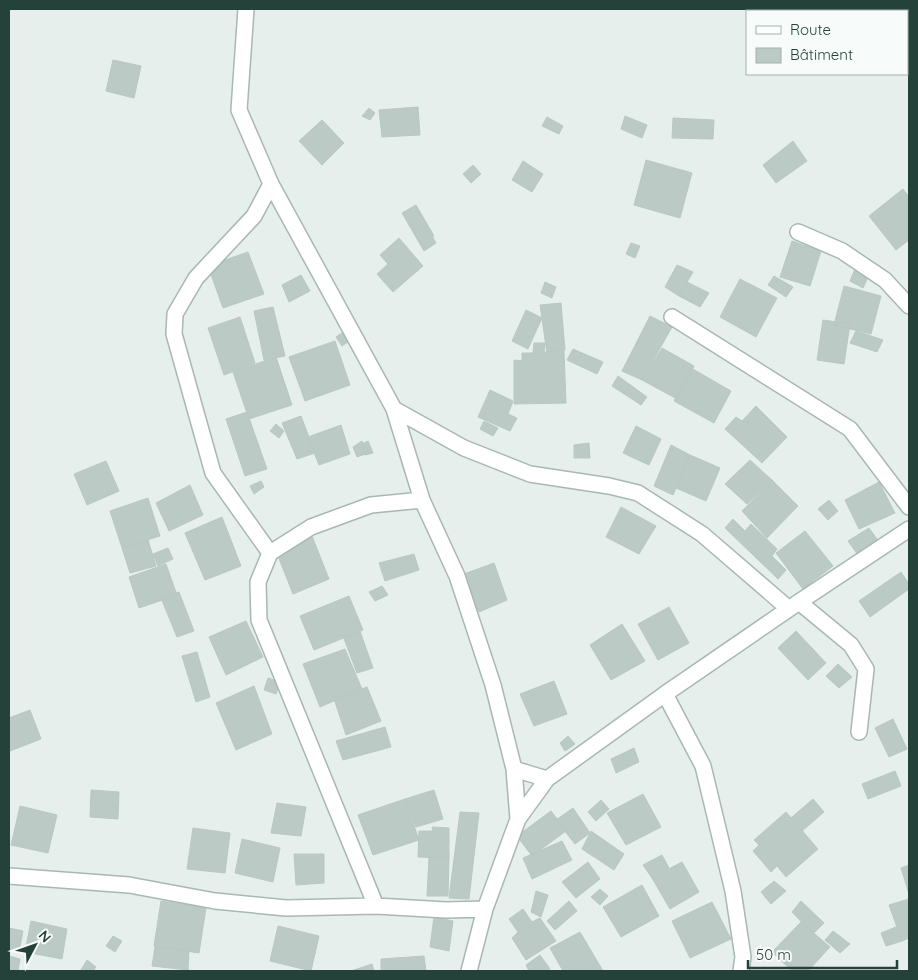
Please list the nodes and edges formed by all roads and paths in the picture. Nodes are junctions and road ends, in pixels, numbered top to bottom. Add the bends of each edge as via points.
1 (246, 9) edge
2 (271, 184) junction
3 (798, 232) dead end
4 (909, 306) edge
5 (672, 317) dead end
6 (394, 409) junction
7 (422, 500) junction
8 (909, 507) edge
9 (909, 529) edge
10 (270, 553) junction
11 (794, 606) junction
12 (665, 694) junction
13 (859, 732) dead end
14 (514, 769) junction
15 (547, 779) junction
16 (518, 819) junction
17 (9, 876) edge
18 (376, 906) junction
19 (485, 909) junction
20 (469, 971) edge
21 (741, 971) edge

1 - 2 street via 240,110
2 - 6 street
2 - 10 street via 254,216 196,278 176,314 174,334 213,473
3 - 4 street via 842,251 886,280
5 - 8 street via 850,429
6 - 7 street
6 - 11 street via 464,448 530,474 638,493 702,534
7 - 10 street via 363,508 311,527
7 - 14 street via 457,576 493,685
9 - 11 street
10 - 18 street via 258,582 259,620
11 - 12 street
11 - 13 street via 851,645 866,668
12 - 15 street
12 - 21 street via 703,766 733,891 743,957
14 - 15 street
14 - 16 street
15 - 16 street
16 - 19 street
17 - 18 street via 129,885 286,908
18 - 19 street
19 - 20 street

